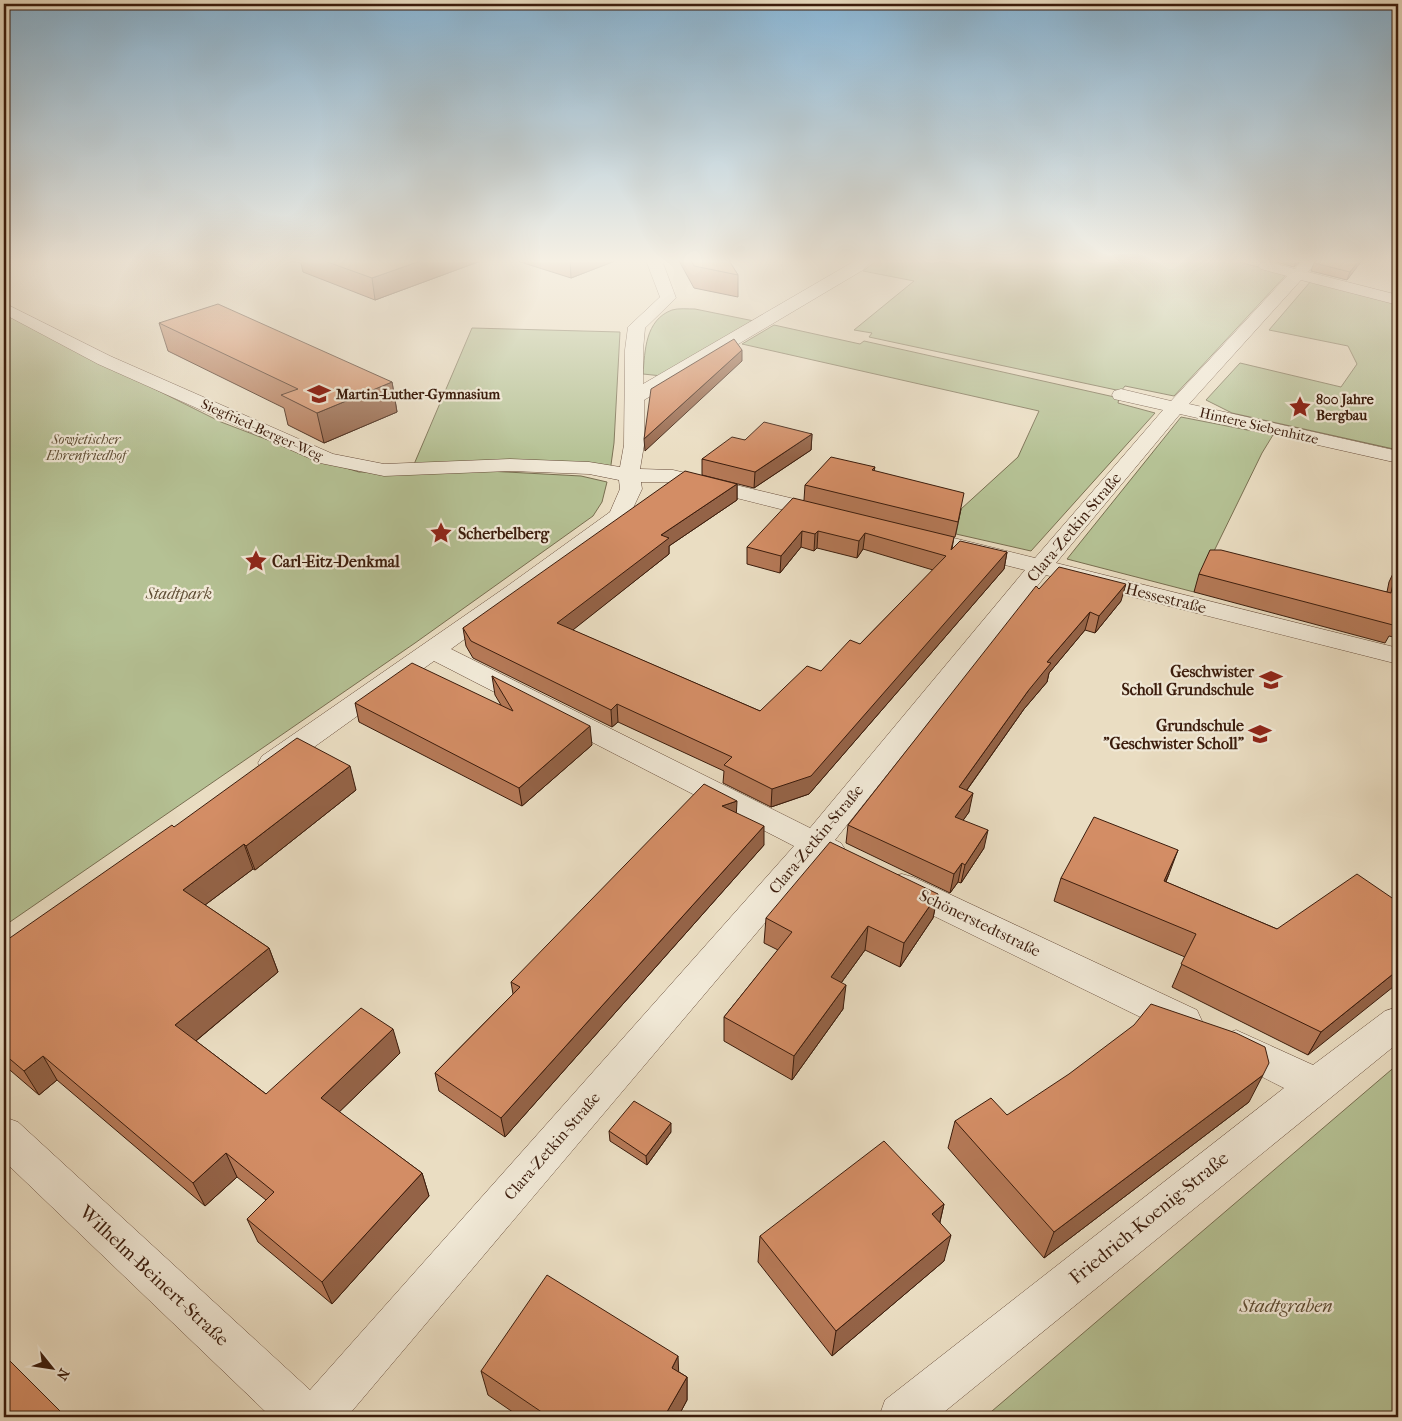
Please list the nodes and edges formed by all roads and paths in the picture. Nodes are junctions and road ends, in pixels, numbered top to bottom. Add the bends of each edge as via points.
1 (37, 325) edge
2 (640, 325) edge
3 (760, 325) edge
4 (1251, 325) edge
5 (1121, 394) dead end
6 (635, 397) junction
7 (1176, 407) junction
8 (1398, 457) edge
9 (630, 475) junction
10 (847, 519) edge
11 (895, 531) edge
12 (1040, 566) junction
13 (432, 650) junction
14 (1398, 656) edge
15 (254, 776) edge
16 (814, 844) junction
17 (1398, 1022) edge
18 (1316, 1085) junction
19 (4, 1135) edge
20 (305, 1417) edge
21 (317, 1417) edge
22 (902, 1417) edge

1 - 9 street, Siegfried-Berger-Weg via 104,360 327,459 384,470 510,465 589,468
2 - 6 street via 634,350
3 - 6 street
4 - 7 street, Clara-Zetkin-Straße
5 - 7 street, Hintere Siebenhitze
6 - 9 street
7 - 8 street, Hintere Siebenhitze
7 - 12 street, Clara-Zetkin-Straße
9 - 10 street via 673,476
9 - 13 street via 632,489 619,516
11 - 12 street, Hessestraße
12 - 14 street, Hessestraße
12 - 16 street, Clara-Zetkin-Straße
13 - 15 street
13 - 16 street, Schönerstedtstraße
16 - 18 street, Schönerstedtstraße
16 - 21 street, Clara-Zetkin-Straße
17 - 18 street, Friedrich-Koenig-Straße
18 - 22 street, Friedrich-Koenig-Straße
19 - 20 street, Wilhelm-Beinert-Straße

